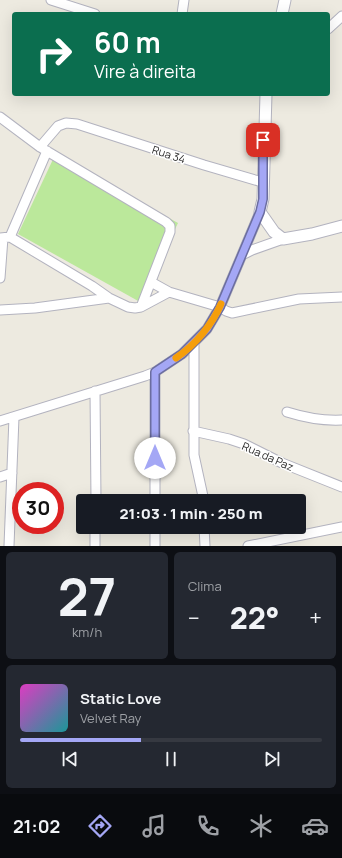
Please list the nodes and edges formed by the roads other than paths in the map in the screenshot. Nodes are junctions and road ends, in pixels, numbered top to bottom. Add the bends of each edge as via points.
1 (51, 0) edge
2 (184, 0) edge
3 (286, 0) edge
4 (78, 5) edge
5 (91, 12) edge
6 (182, 12) edge
7 (283, 12) edge
8 (342, 16) edge
9 (330, 27) edge
10 (266, 96) edge
11 (0, 117) edge
12 (43, 149) junction
13 (262, 182) junction
14 (260, 212) junction
15 (342, 226) edge
16 (4, 238) edge
17 (283, 239) junction
18 (242, 255) junction
19 (0, 278) edge
20 (151, 282) junction
21 (169, 292) junction
22 (342, 297) edge
23 (108, 298) junction
24 (141, 307) junction
25 (220, 307) junction
26 (0, 310) edge
27 (194, 343) junction
28 (155, 372) junction
29 (95, 391) junction
30 (288, 412) dead end
31 (14, 417) junction
32 (342, 420) edge
33 (0, 421) edge
34 (193, 430) junction
35 (12, 473) junction
36 (0, 477) edge
37 (342, 487) edge
38 (96, 494) edge
39 (155, 494) edge
40 (202, 494) edge
41 (342, 526) edge
42 (95, 534) edge
43 (155, 534) edge
44 (204, 534) edge
45 (9, 546) edge
46 (94, 546) edge
47 (155, 546) edge
48 (205, 546) edge
49 (248, 546) edge

1 - 4 street
2 - 6 street
3 - 7 street
4 - 5 street
8 - 9 street
10 - 13 street
11 - 12 street
12 - 13 street, Rua 34 via 58,126 66,123 77,124
12 - 16 street
12 - 20 street via 170,226
13 - 14 street via 263,199
14 - 17 street via 270,227
14 - 18 street
15 - 17 street
16 - 19 street
16 - 23 street via 92,286
17 - 18 street
18 - 25 street
20 - 21 street
20 - 24 street
21 - 24 street
21 - 25 street
22 - 25 street via 299,299 232,313
23 - 24 street via 128,307
23 - 26 street
25 - 27 street via 207,329
27 - 28 street
27 - 34 street
28 - 29 street
28 - 39 street
29 - 31 street
29 - 38 street
30 - 32 street via 303,417
31 - 33 street
31 - 35 street
34 - 37 street, Rua da Paz via 244,444
34 - 40 street via 194,456
35 - 36 street
35 - 45 street
41 - 49 street
42 - 46 street
43 - 47 street
44 - 48 street

